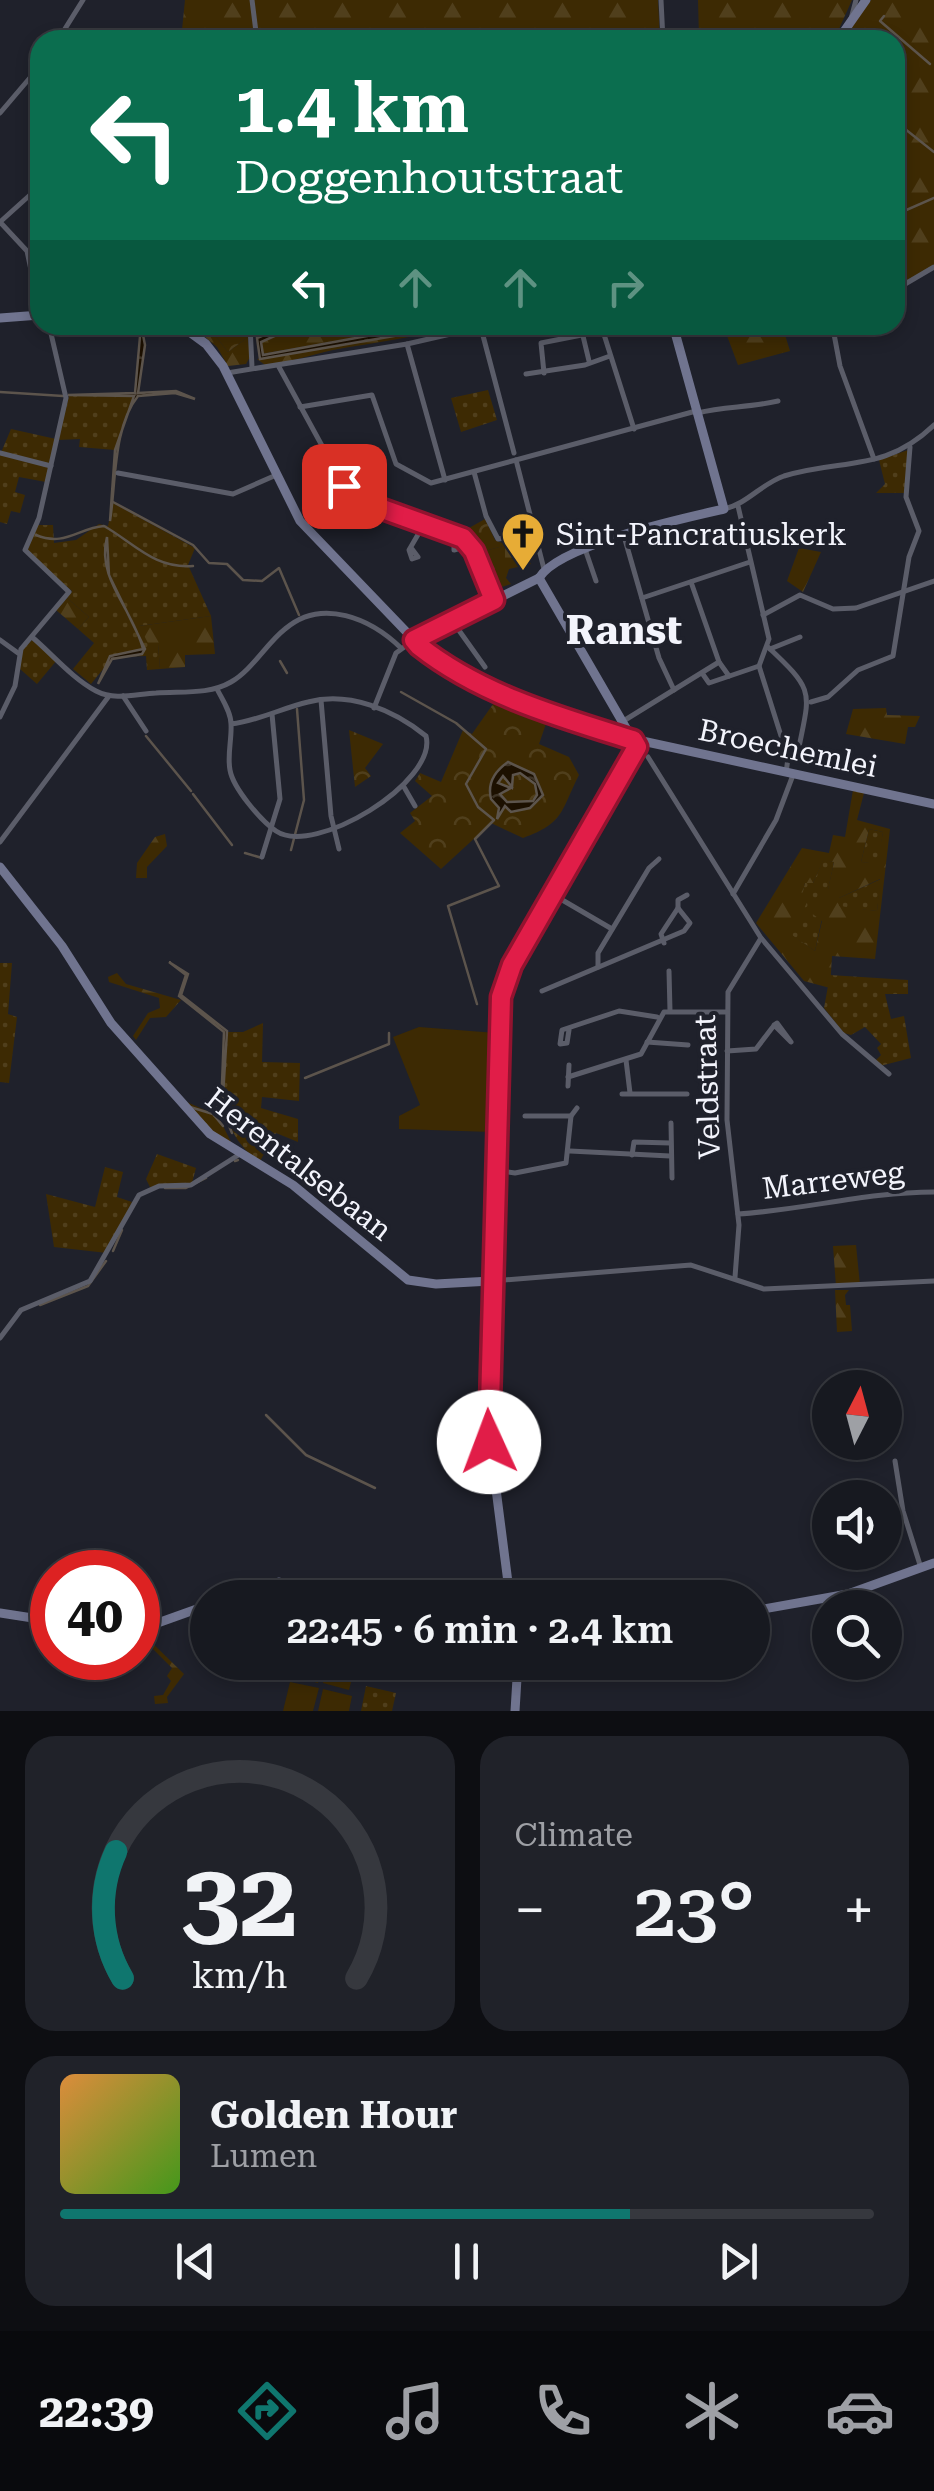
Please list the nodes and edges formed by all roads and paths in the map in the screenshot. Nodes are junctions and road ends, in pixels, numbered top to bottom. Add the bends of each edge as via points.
1 (83, 0) edge
2 (252, 0) edge
3 (661, 0) edge
4 (856, 0) edge
5 (866, 0) edge
6 (850, 19) junction
7 (64, 30) edge
8 (256, 30) edge
9 (662, 30) edge
10 (844, 30) edge
11 (30, 78) edge
12 (0, 114) edge
13 (30, 195) edge
14 (0, 222) edge
15 (30, 266) edge
16 (934, 266) edge
17 (905, 284) edge
18 (30, 315) edge
19 (0, 318) edge
20 (52, 335) edge
21 (194, 335) edge
22 (250, 335) edge
23 (444, 335) edge
24 (483, 335) edge
25 (604, 335) edge
26 (676, 335) edge
27 (834, 335) edge
28 (583, 336) joint
29 (407, 344) junction
30 (610, 356) junction
31 (589, 361) junction
32 (279, 366) junction
33 (252, 368) junction
34 (227, 373) junction
35 (544, 373) junction
36 (526, 374) dead end
37 (778, 400) dead end
38 (300, 407) junction
39 (697, 412) junction
40 (934, 425) edge
41 (634, 428) junction
42 (910, 447) junction
43 (0, 453) edge
44 (515, 457) junction
45 (874, 460) junction
46 (51, 466) junction
47 (474, 472) junction
48 (118, 473) dead end
49 (274, 476) junction
50 (446, 480) junction
51 (738, 506) junction
52 (724, 510) junction
53 (423, 526) junction
54 (454, 535) junction
55 (532, 535) junction
56 (624, 535) junction
57 (470, 545) junction
58 (412, 549) dead end
59 (586, 549) junction
60 (750, 562) junction
61 (541, 574) junction
62 (596, 581) dead end
63 (691, 581) junction
64 (934, 581) edge
65 (906, 588) junction
66 (642, 598) junction
67 (494, 600) junction
68 (763, 615) junction
69 (453, 622) junction
70 (32, 636) junction
71 (800, 637) dead end
72 (0, 640) edge
73 (414, 640) junction
74 (401, 648) junction
75 (769, 648) junction
76 (20, 654) junction
77 (719, 662) junction
78 (759, 666) junction
79 (485, 667) dead end
80 (702, 673) junction
81 (729, 676) junction
82 (217, 688) junction
83 (674, 690) junction
84 (109, 696) junction
85 (123, 696) junction
86 (321, 700) junction
87 (811, 702) junction
88 (376, 703) junction
89 (272, 714) junction
90 (0, 717) edge
91 (231, 724) junction
92 (627, 724) junction
93 (146, 730) dead end
94 (619, 735) junction
95 (636, 746) junction
96 (648, 757) dead end
97 (788, 758) junction
98 (790, 774) junction
99 (403, 786) junction
100 (934, 804) edge
101 (415, 806) dead end
102 (273, 829) junction
103 (333, 830) junction
104 (0, 842) edge
105 (339, 849) dead end
106 (262, 857) dead end
107 (659, 860) dead end
108 (0, 867) edge
109 (552, 894) junction
110 (732, 894) junction
111 (687, 895) dead end
112 (678, 908) junction
113 (612, 929) junction
114 (761, 938) junction
115 (664, 943) junction
116 (598, 968) junction
117 (669, 971) dead end
118 (542, 991) dead end
119 (670, 1011) junction
120 (727, 1012) junction
121 (658, 1017) junction
122 (774, 1026) dead end
123 (569, 1030) dead end
124 (647, 1042) junction
125 (688, 1044) dead end
126 (727, 1051) junction
127 (626, 1060) junction
128 (568, 1065) dead end
129 (889, 1074) dead end
130 (568, 1077) junction
131 (568, 1086) dead end
132 (687, 1094) dead end
133 (577, 1108) dead end
134 (525, 1116) dead end
135 (572, 1116) junction
136 (671, 1123) dead end
137 (670, 1143) junction
138 (570, 1151) junction
139 (241, 1153) junction
140 (632, 1155) junction
141 (670, 1156) junction
142 (498, 1173) junction
143 (672, 1178) dead end
144 (934, 1192) edge
145 (738, 1214) junction
146 (735, 1277) junction
147 (491, 1280) junction
148 (934, 1280) edge
149 (0, 1338) edge
150 (895, 1460) dead end
151 (934, 1563) edge
152 (921, 1568) junction
153 (508, 1580) edge
154 (770, 1608) edge
155 (190, 1611) edge
156 (0, 1613) edge
157 (30, 1617) edge
158 (160, 1622) edge
159 (517, 1680) edge
160 (515, 1711) edge

1 - 7 street
2 - 8 street
3 - 9 street
4 - 6 street
5 - 6 street
6 - 10 street
11 - 12 street
13 - 14 street
14 - 15 street via 27,251
16 - 17 street
18 - 19 street
20 - 46 street via 66,392
21 - 34 street, Broechemlei
22 - 33 street
23 - 29 street
24 - 44 street
25 - 30 street
26 - 39 street
27 - 45 street
28 - 31 street
28 - 35 street via 541,343
29 - 32 street
29 - 50 street
30 - 31 street
30 - 41 street
31 - 35 street
32 - 33 street
32 - 38 street
33 - 34 street
34 - 49 street, Broechemlei
35 - 36 street
37 - 39 street
38 - 50 street via 372,395 396,464 428,482
38 - 53 street via 354,496
39 - 41 street
39 - 52 street
40 - 42 street
41 - 44 street
42 - 45 street
42 - 65 street via 906,496 919,531
43 - 46 street
44 - 47 street
44 - 55 street
45 - 51 street via 780,478
46 - 70 street via 25,550 69,592
47 - 50 street
47 - 55 street via 498,540
48 - 49 street via 232,494
49 - 73 street, Broechemlei via 307,530
51 - 52 street
51 - 60 street
52 - 56 street
53 - 54 street
53 - 58 street
54 - 57 street
54 - 57 street via 452,549
55 - 61 street
56 - 59 street
56 - 66 street
57 - 67 street
59 - 61 street
59 - 62 street
60 - 63 street
60 - 68 street
61 - 67 street
61 - 92 street
63 - 66 street
63 - 77 street
64 - 65 street
65 - 68 street via 856,608 833,609 800,595
65 - 87 street via 892,658 858,670 828,697
66 - 83 street
67 - 69 street
68 - 75 street
69 - 73 street
69 - 79 street
70 - 76 street
70 - 84 street
71 - 75 street
72 - 76 street
73 - 74 street
73 - 94 street, Broechemlei via 481,685
74 - 82 street via 382,631 332,612 290,625 237,678
74 - 88 street
75 - 78 street
75 - 87 street
76 - 90 street
77 - 80 street
77 - 81 street
78 - 81 street
78 - 97 street
80 - 81 street via 709,683
80 - 83 street
82 - 85 street
82 - 91 street
83 - 92 street
84 - 85 street
84 - 104 street
85 - 93 street
86 - 88 street
86 - 89 street
86 - 103 street
87 - 97 street via 798,752
88 - 99 street via 426,736 418,769
89 - 91 street
89 - 102 street via 281,787
91 - 102 street via 231,774
92 - 94 street
92 - 95 street
94 - 95 street, Broechemlei
95 - 98 street, Broechemlei
95 - 109 street
96 - 110 street
97 - 98 street
98 - 100 street, Broechemlei
98 - 110 street via 776,820
99 - 101 street
99 - 103 street
102 - 103 street via 302,838
102 - 106 street
103 - 105 street
107 - 113 street
108 - 139 street, Herentalsebaan via 70,957 110,1023 204,1128
109 - 113 street
109 - 142 street via 501,997
110 - 114 street
111 - 112 street
112 - 115 street via 661,934
112 - 115 street via 689,928
113 - 116 street via 596,957
114 - 120 street, Veldstraat via 730,984
114 - 129 street via 845,1037
115 - 116 street
116 - 118 street
117 - 119 street
119 - 120 street
119 - 121 street
120 - 126 street, Veldstraat
121 - 123 street via 619,1011
121 - 124 street
122 - 126 street via 756,1049
124 - 125 street
124 - 127 street via 641,1054
126 - 145 street, Veldstraat
127 - 130 street
127 - 132 street via 626,1093
128 - 130 street
130 - 131 street
133 - 135 street
134 - 135 street
135 - 138 street
136 - 137 street
137 - 140 street via 634,1142
137 - 141 street
138 - 140 street
138 - 142 street via 563,1165
139 - 147 street, Herentalsebaan via 292,1184 408,1280
139 - 149 street via 191,1184 159,1186 139,1196 101,1266 80,1288 21,1310
140 - 141 street
141 - 143 street
142 - 147 street
144 - 145 street, Marreweg via 878,1193
145 - 146 street, Veldstraat
146 - 147 street, Herentalsebaan via 680,1265
146 - 148 street, Herentalsebaan via 764,1290
147 - 153 street via 487,1418
150 - 152 street
151 - 152 street
152 - 154 street via 848,1594
155 - 158 street
156 - 157 street
159 - 160 street

